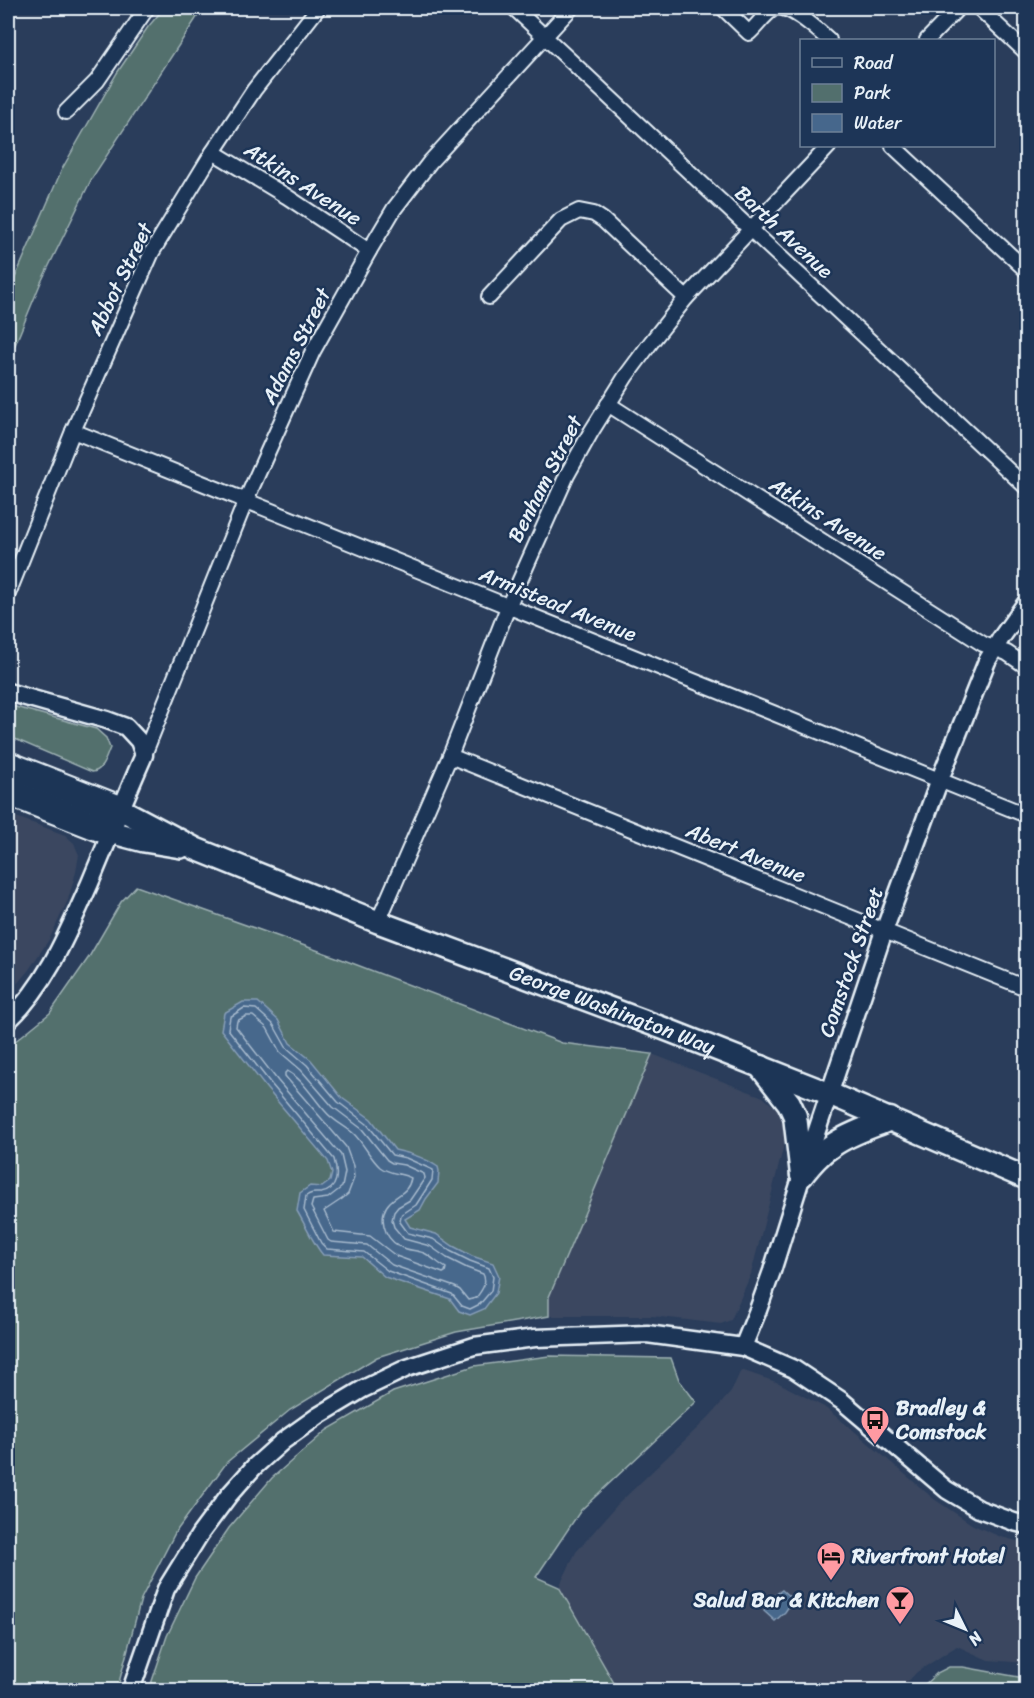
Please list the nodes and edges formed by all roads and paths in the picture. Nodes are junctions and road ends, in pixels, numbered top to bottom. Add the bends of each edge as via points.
1 (147, 8) edge
2 (318, 8) edge
3 (514, 8) edge
4 (571, 8) edge
5 (723, 8) edge
6 (958, 8) edge
7 (979, 8) edge
8 (544, 36) junction
9 (828, 39) edge
10 (928, 39) edge
11 (1026, 52) edge
12 (66, 112) dead end
13 (828, 147) edge
14 (894, 147) edge
15 (213, 152) junction
16 (751, 230) junction
17 (369, 251) junction
18 (1026, 270) edge
19 (489, 297) dead end
20 (686, 298) junction
21 (608, 404) junction
22 (74, 431) junction
23 (1026, 487) edge
24 (246, 500) junction
25 (8, 594) edge
26 (1026, 603) edge
27 (508, 607) junction
28 (994, 648) junction
29 (1026, 666) edge
30 (8, 692) edge
31 (144, 756) junction
32 (450, 756) junction
33 (8, 765) edge
34 (940, 779) junction
35 (8, 792) edge
36 (1026, 815) edge
37 (115, 820) junction
38 (378, 922) junction
39 (885, 931) junction
40 (1026, 988) edge
41 (8, 1020) edge
42 (761, 1067) junction
43 (830, 1094) junction
44 (890, 1119) junction
45 (802, 1175) junction
46 (1026, 1178) edge
47 (743, 1347) junction
48 (1026, 1525) edge
49 (131, 1690) edge

1 - 12 street via 97,81
2 - 15 street, Abbot Street via 254,90
3 - 8 street, Barth Avenue
4 - 8 street, Adams Street
5 - 9 street via 750,33 771,11 782,8
6 - 10 street
7 - 11 street
8 - 16 street, Barth Avenue
8 - 17 street, Adams Street via 430,162 394,209
13 - 16 street, Benham Street
14 - 18 street
15 - 17 street, Atkins Avenue
15 - 22 street, Abbot Street via 152,252
16 - 20 street, Benham Street
16 - 23 street, Barth Avenue
17 - 24 street, Adams Street via 313,351
19 - 20 street via 561,220 579,211 603,220
20 - 21 street, Benham Street
21 - 27 street, Benham Street via 567,475
21 - 28 street, Atkins Avenue
22 - 24 street, Armistead Avenue
22 - 25 street, Abbot Street
24 - 27 street, Armistead Avenue
24 - 31 street, Adams Street
26 - 28 street, Comstock Street
27 - 32 street, Benham Street
27 - 34 street, Armistead Avenue
28 - 29 street, Atkins Avenue
28 - 34 street, Comstock Street
30 - 31 street via 126,727 140,741
31 - 37 street
32 - 38 street, Benham Street
32 - 39 street, Abert Avenue
33 - 37 highway, George Washington Way
34 - 36 street, Armistead Avenue
34 - 39 street, Comstock Street
35 - 37 highway, George Washington Way
37 - 38 main road, George Washington Way via 144,841 196,849
37 - 41 street via 57,955
38 - 42 main road, George Washington Way
39 - 40 street, Abert Avenue
39 - 43 street, Comstock Street
42 - 43 main road, George Washington Way
42 - 45 highway via 795,1116
43 - 44 main road, George Washington Way
43 - 45 street, Comstock Street
44 - 45 highway via 832,1145
44 - 46 main road, George Washington Way
45 - 47 street, Comstock Street
47 - 48 street via 795,1369 842,1401 947,1490 979,1509
47 - 49 street via 661,1334 506,1341 442,1355 363,1389 283,1441 254,1467 213,1516 166,1589

